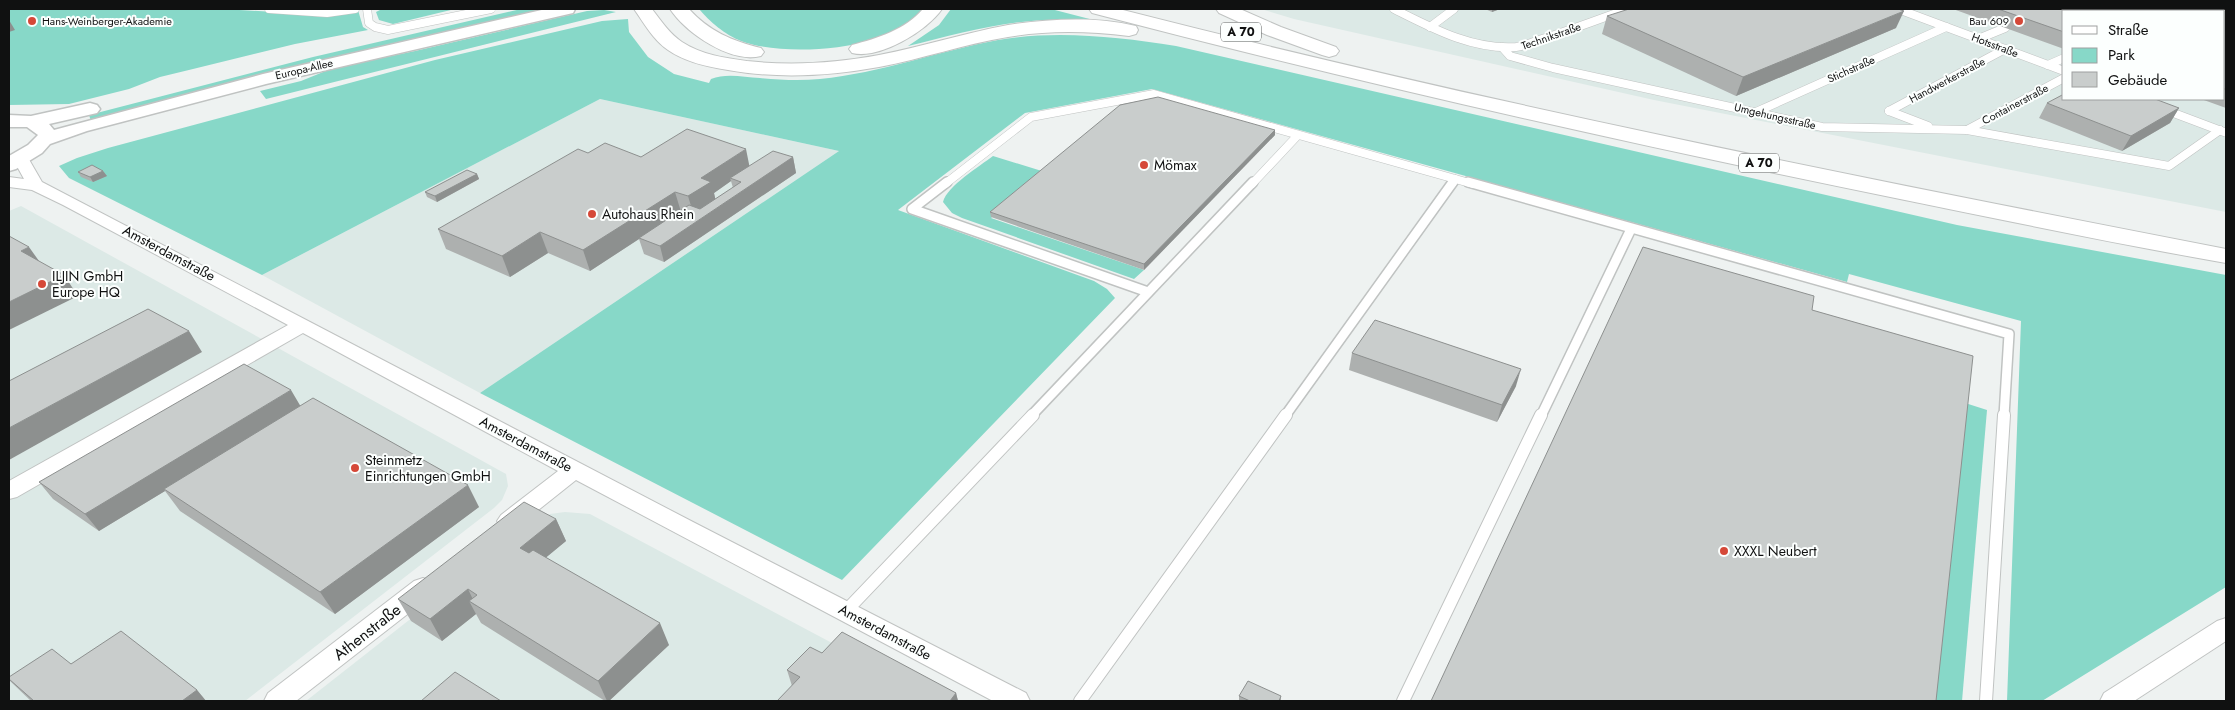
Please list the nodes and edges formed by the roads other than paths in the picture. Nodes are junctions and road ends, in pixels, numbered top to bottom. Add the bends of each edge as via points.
1 (268, 9) edge
2 (355, 9) edge
3 (367, 9) edge
4 (492, 9) edge
5 (505, 9) edge
6 (567, 9) edge
7 (678, 9) edge
8 (933, 9) edge
9 (1098, 9) edge
10 (1148, 9) edge
11 (1225, 9) edge
12 (1394, 9) edge
13 (1455, 9) edge
14 (1628, 9) edge
15 (1898, 9) edge
16 (314, 10) edge
17 (642, 10) edge
18 (1430, 27) junction
19 (1946, 27) junction
20 (2005, 28) edge
21 (1978, 39) junction
22 (1245, 46) junction
23 (1502, 48) junction
24 (2006, 49) junction
25 (1335, 54) junction
26 (2062, 59) edge
27 (2048, 66) junction
28 (2062, 70) edge
29 (2062, 79) edge
30 (2155, 106) edge
31 (1756, 112) junction
32 (9, 121) edge
33 (31, 122) junction
34 (1936, 129) junction
35 (1966, 130) junction
36 (2223, 132) edge
37 (1298, 135) junction
38 (43, 140) junction
39 (15, 162) edge
40 (1455, 179) junction
41 (9, 182) edge
42 (36, 185) junction
43 (1631, 229) junction
44 (2226, 238) edge
45 (2226, 256) edge
46 (1148, 292) junction
47 (303, 325) junction
48 (574, 470) junction
49 (9, 491) edge
50 (494, 533) edge
51 (438, 576) edge
52 (845, 612) junction
53 (2226, 628) edge
54 (277, 701) edge
55 (1017, 701) edge
56 (1080, 701) edge
57 (1403, 701) edge
58 (1986, 701) edge
59 (2113, 701) edge

1 - 16 lane
2 - 16 lane via 327,13
3 - 4 lane via 369,23 388,30
5 - 33 street, Europa-Allee
6 - 38 street, Europa-Allee via 262,79 80,127
7 - 8 highway via 700,31 727,46 805,55 878,44 911,30
9 - 22 highway, A 70
10 - 25 highway, A 70
11 - 25 highway
12 - 18 lane, Umgehungsstraße
13 - 18 lane
14 - 23 lane, Technikstraße via 1556,36
15 - 19 lane, Hotsstraße
17 - 22 highway via 665,38 688,52 727,64 772,69 851,65 992,34 1066,26 1107,28
18 - 23 lane, Umgehungsstraße via 1469,42
19 - 21 lane, Hotsstraße
19 - 31 lane, Stichstraße
20 - 21 lane
21 - 24 lane, Hotsstraße
22 - 45 highway, A 70 via 1753,162
23 - 31 lane, Umgehungsstraße via 1510,56 1537,64
24 - 27 lane, Hotsstraße
24 - 34 lane, Handwerkerstraße via 1889,111
25 - 44 highway, A 70 via 1752,146
26 - 27 lane
27 - 28 lane, Hotsstraße
29 - 35 lane, Containerstraße
30 - 36 lane
31 - 34 lane, Umgehungsstraße via 1822,127
32 - 33 street, Europa-Allee
33 - 38 street via 44,130
34 - 35 lane, Umgehungsstraße
35 - 36 lane, Umgehungsstraße via 2169,166
37 - 40 lane
37 - 46 lane
37 - 46 lane via 1154,94 1031,117 912,209
38 - 39 street, Europa-Allee via 35,150
39 - 42 street
40 - 43 lane
40 - 56 lane
41 - 42 street, Amsterdamstraße
42 - 47 street, Amsterdamstraße
43 - 57 lane
43 - 58 lane via 2009,334
46 - 52 lane
47 - 48 street, Amsterdamstraße
47 - 49 street
48 - 50 street
48 - 52 street, Amsterdamstraße
51 - 54 street, Athenstraße
52 - 55 street, Amsterdamstraße
53 - 59 street

